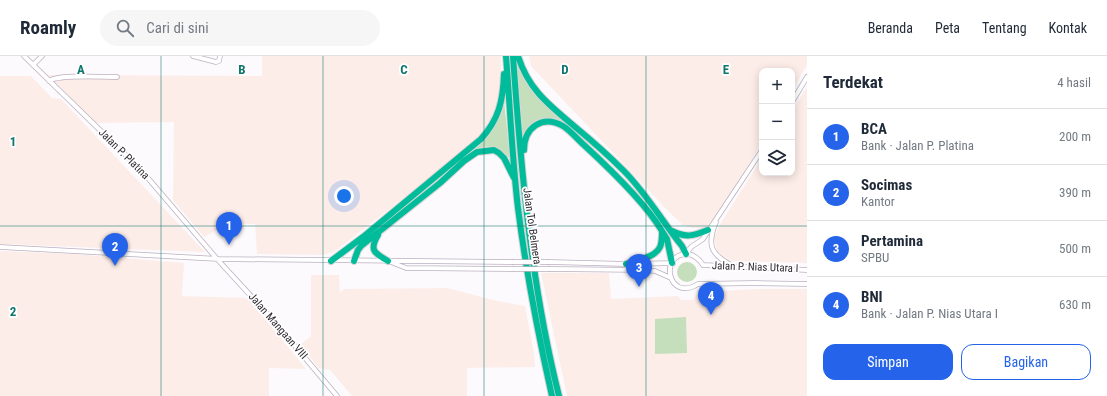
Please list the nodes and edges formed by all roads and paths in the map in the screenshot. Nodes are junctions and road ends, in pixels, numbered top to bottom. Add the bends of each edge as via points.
1 (24, 56) edge
2 (42, 56) edge
3 (194, 56) edge
4 (220, 56) edge
5 (506, 56) edge
6 (513, 56) edge
7 (518, 56) edge
8 (33, 65) junction
9 (117, 77) dead end
10 (807, 78) edge
11 (49, 81) junction
12 (795, 97) edge
13 (759, 155) edge
14 (523, 179) junction
15 (515, 181) junction
16 (718, 218) junction
17 (665, 230) junction
18 (708, 230) junction
19 (380, 232) junction
20 (0, 247) edge
21 (686, 254) junction
22 (217, 259) junction
23 (331, 261) junction
24 (354, 261) junction
25 (388, 261) junction
26 (672, 263) junction
27 (626, 264) junction
28 (733, 266) junction
29 (807, 270) edge
30 (671, 278) junction
31 (807, 284) edge
32 (337, 396) edge
33 (552, 396) edge
34 (559, 396) edge

1 - 8 street, Jalan P. Platina
2 - 8 street
3 - 4 street via 216,62
5 - 15 highway, Jalan Tol Belmera
5 - 23 highway via 501,103 489,131 474,147
6 - 14 highway, Jalan Tol Belmera
7 - 17 highway via 537,92 625,172
8 - 11 street, Jalan P. Platina
9 - 11 street via 64,77
10 - 12 street
11 - 22 street, Jalan P. Platina via 141,170
13 - 16 street
14 - 17 highway via 525,137 539,123 563,126 597,157
14 - 34 highway, Jalan Tol Belmera via 534,266
15 - 19 highway via 504,158 498,153 494,150 477,152
15 - 33 highway, Jalan Tol Belmera via 528,274
16 - 18 street
16 - 28 street via 712,232 712,247 720,259
17 - 18 highway via 689,236
17 - 21 highway via 682,246
17 - 26 highway
17 - 27 highway via 656,253
18 - 21 street via 703,239
19 - 24 highway via 358,250
19 - 25 highway via 373,244 374,248 376,253
20 - 22 street
21 - 26 street
21 - 28 street, Jalan P. Nias Utara I via 696,257 703,265
22 - 23 street
22 - 32 street, Jalan Mangaan VIII via 274,321
23 - 24 street
24 - 25 street
25 - 27 street, bridge
25 - 30 street, bridge via 406,268 647,270
26 - 27 street
26 - 30 street
28 - 29 street, Jalan P. Nias Utara I
30 - 31 street, Jalan P. Nias Utara I via 683,288 698,284

